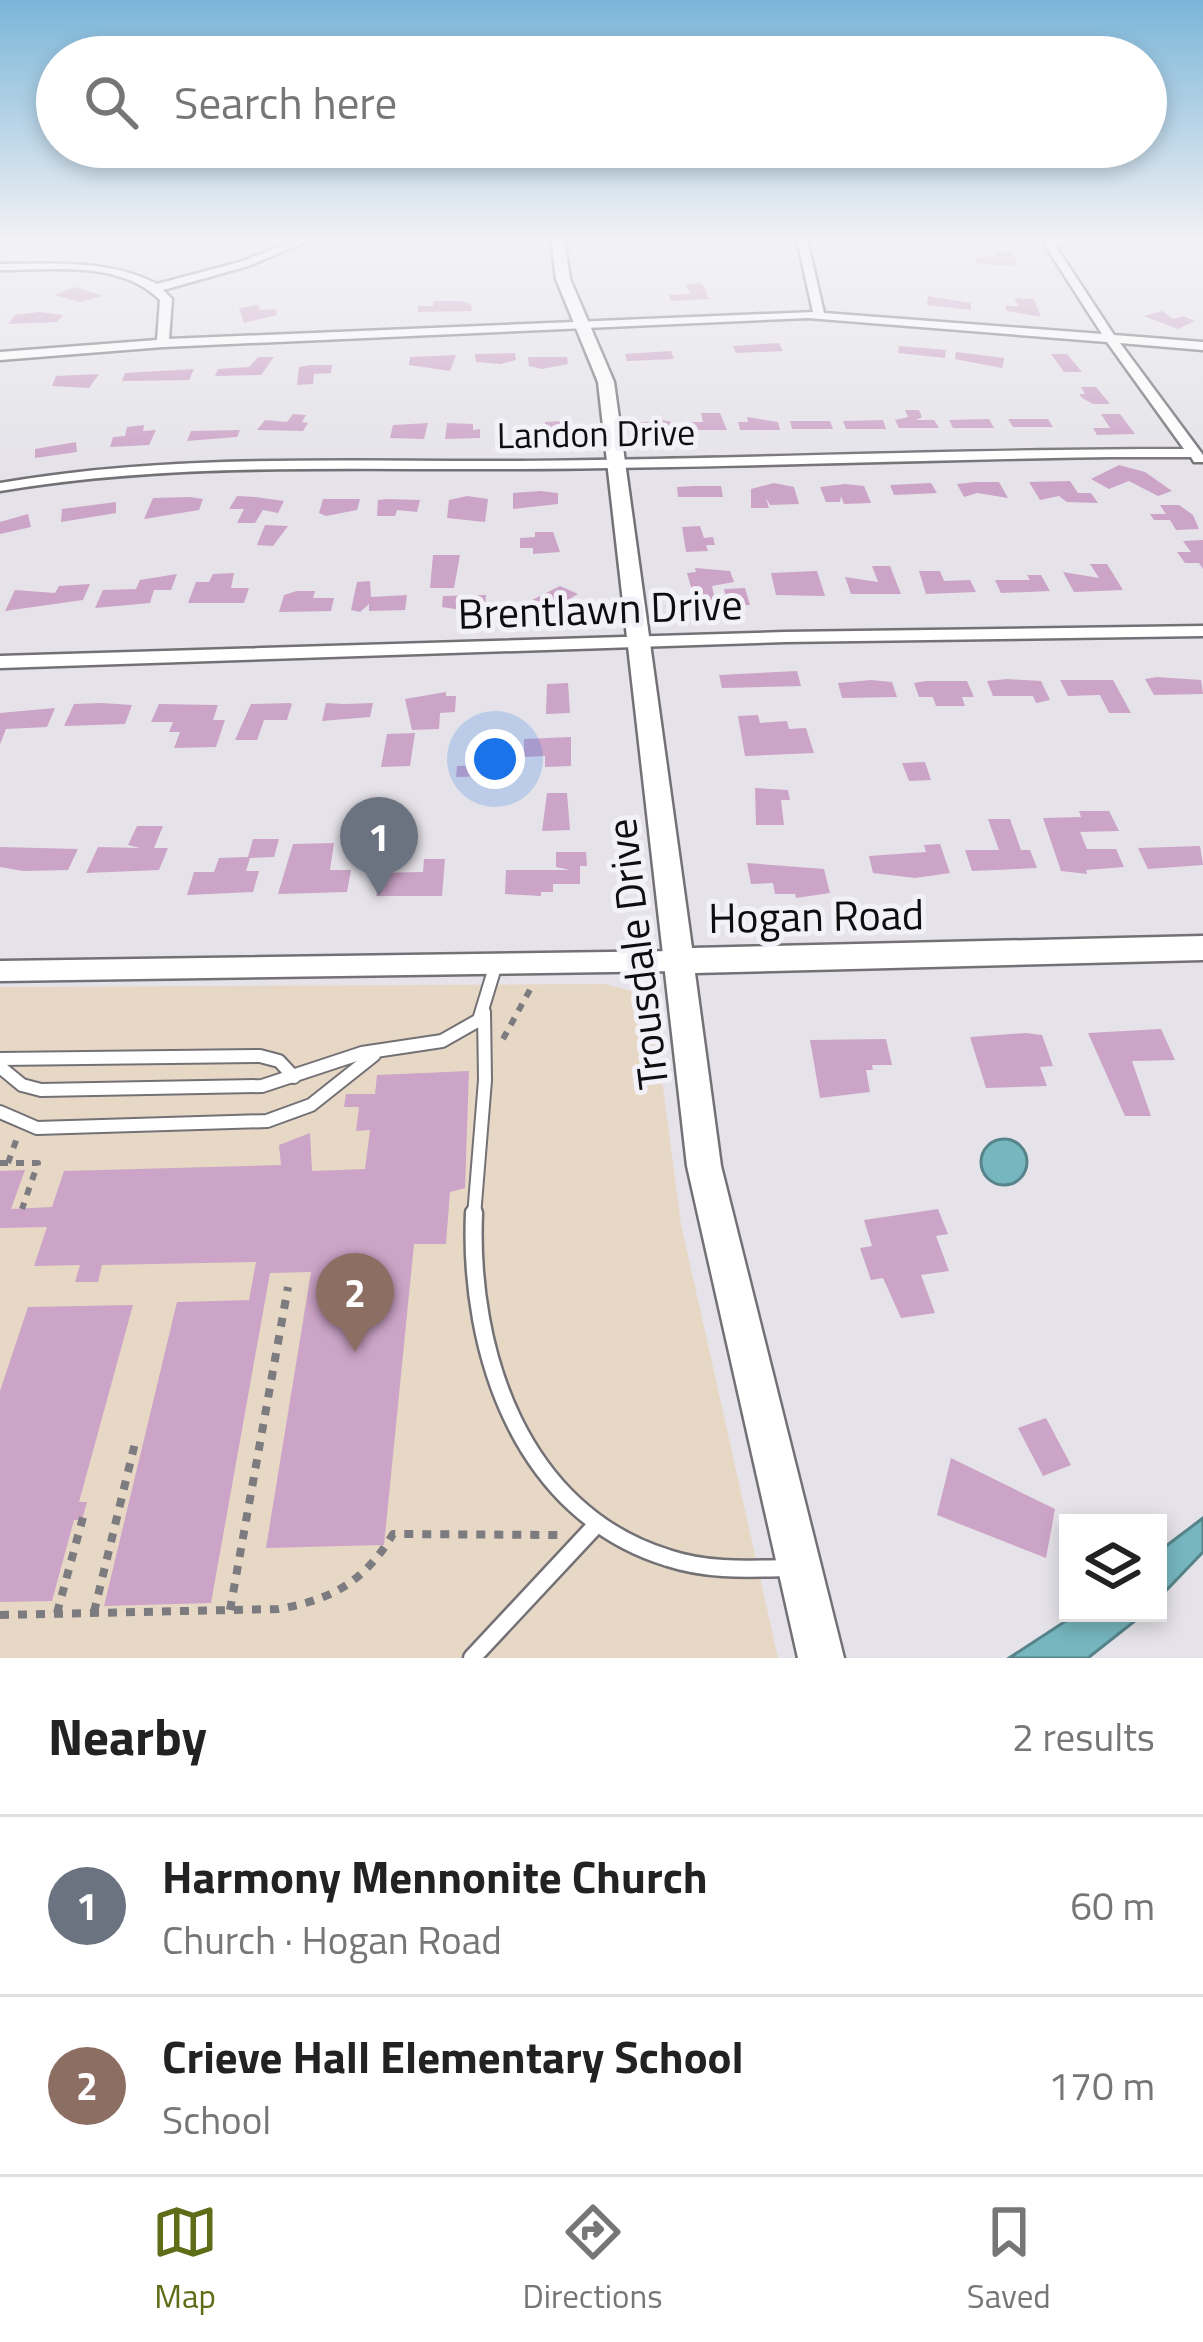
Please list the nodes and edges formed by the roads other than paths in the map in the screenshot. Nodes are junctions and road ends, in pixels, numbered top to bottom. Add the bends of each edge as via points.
1 (167, 316) edge
2 (581, 316) edge
3 (779, 316) edge
4 (836, 316) edge
5 (1096, 316) edge
6 (584, 323) junction
7 (1110, 338) junction
8 (163, 343) junction
9 (1203, 346) edge
10 (0, 356) edge
11 (1199, 458) edge
12 (614, 464) junction
13 (0, 487) edge
14 (1203, 631) edge
15 (641, 643) junction
16 (0, 662) edge
17 (1203, 948) edge
18 (678, 961) junction
19 (496, 964) junction
20 (1, 974) edge
21 (484, 1012) junction
22 (380, 1051) junction
23 (0, 1063) edge
24 (294, 1077) junction
25 (0, 1112) edge
26 (592, 1530) junction
27 (798, 1567) junction
28 (472, 1658) edge
29 (821, 1658) edge

1 - 8 street
2 - 6 street, Trousdale Drive
3 - 6 street
4 - 7 street
5 - 7 street
6 - 8 street
6 - 12 street, Trousdale Drive via 604,373
7 - 9 street
7 - 11 street
8 - 10 street
11 - 12 street, Landon Drive
12 - 13 street, Landon Drive via 200,461
12 - 15 street, Trousdale Drive
14 - 15 street, Brentlawn Drive
15 - 16 street, Brentlawn Drive
15 - 18 street, Trousdale Drive
17 - 18 street, Hogan Road
18 - 19 street, Hogan Road
18 - 27 street, Trousdale Drive via 704,1166
19 - 20 street, Hogan Road
19 - 21 lane
21 - 22 lane via 442,1041
21 - 26 lane via 479,1332 517,1429
22 - 24 lane
22 - 25 lane via 311,1105 267,1121 22,1124
23 - 24 lane via 260,1056
23 - 24 lane via 22,1085 41,1090 262,1086
26 - 27 lane via 698,1570
26 - 28 lane
27 - 29 street, Trousdale Drive

